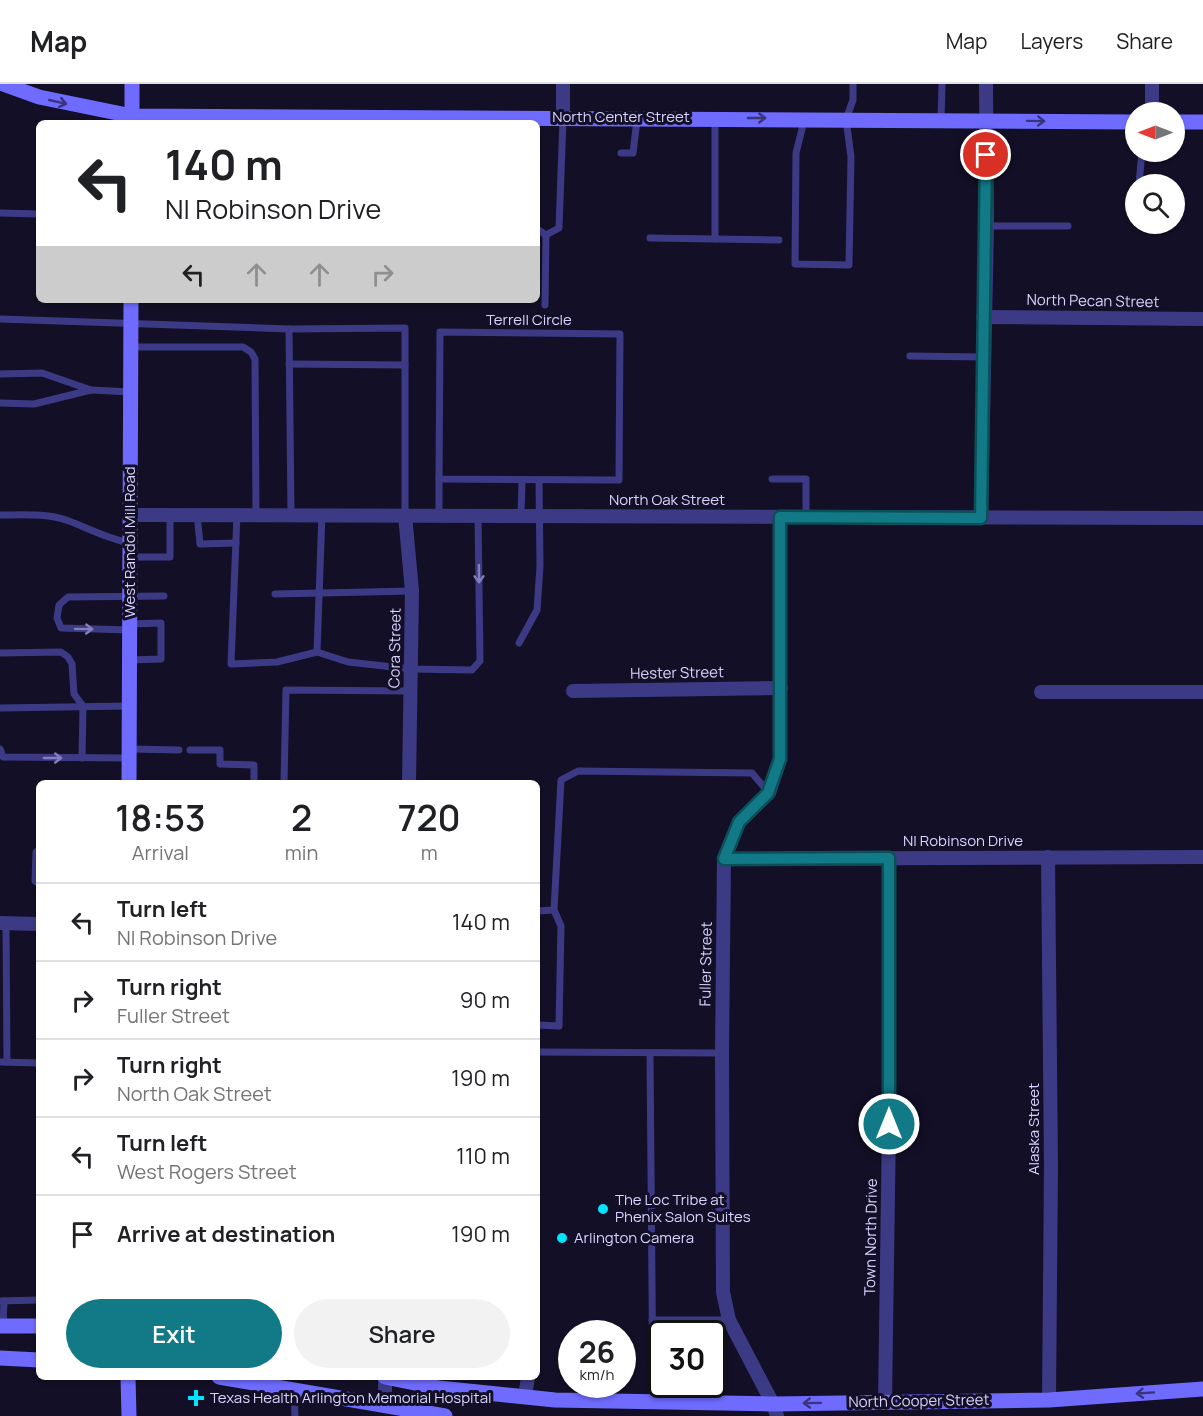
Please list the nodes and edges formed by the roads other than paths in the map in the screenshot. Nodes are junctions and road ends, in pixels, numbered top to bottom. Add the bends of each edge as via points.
1 (3, 84) edge
2 (132, 84) edge
3 (563, 84) edge
4 (853, 84) edge
5 (942, 84) edge
6 (986, 84) edge
7 (1152, 84) edge
8 (1152, 102) edge
9 (563, 116) junction
10 (637, 117) junction
11 (715, 118) junction
12 (805, 118) junction
13 (132, 119) edge
14 (846, 119) junction
15 (513, 120) edge
16 (941, 120) junction
17 (986, 120) junction
18 (1125, 122) edge
19 (1185, 122) edge
20 (1203, 122) edge
21 (621, 153) dead end
22 (0, 213) edge
23 (36, 214) edge
24 (987, 226) junction
25 (1068, 226) dead end
26 (540, 231) edge
27 (546, 236) junction
28 (650, 238) dead end
29 (715, 239) junction
30 (779, 240) dead end
31 (131, 303) edge
32 (545, 305) dead end
33 (983, 317) junction
34 (0, 319) edge
35 (1203, 319) edge
36 (131, 322) junction
37 (289, 329) junction
38 (131, 347) junction
39 (910, 356) dead end
40 (983, 357) junction
41 (289, 364) junction
42 (405, 365) junction
43 (0, 374) edge
44 (91, 390) junction
45 (131, 392) junction
46 (0, 403) edge
47 (439, 479) junction
48 (772, 479) dead end
49 (522, 480) junction
50 (539, 480) junction
51 (130, 514) junction
52 (170, 514) junction
53 (197, 514) junction
54 (237, 514) junction
55 (256, 514) junction
56 (291, 514) junction
57 (322, 514) junction
58 (405, 514) junction
59 (0, 515) edge
60 (439, 515) junction
61 (478, 515) junction
62 (521, 516) junction
63 (538, 516) junction
64 (780, 517) junction
65 (806, 518) junction
66 (981, 518) junction
67 (1203, 518) edge
68 (236, 543) junction
69 (130, 550) junction
70 (412, 591) junction
71 (319, 593) junction
72 (274, 594) dead end
73 (164, 596) dead end
74 (130, 597) junction
75 (130, 627) junction
76 (519, 643) dead end
77 (317, 652) junction
78 (0, 653) edge
79 (130, 660) junction
80 (411, 669) junction
81 (782, 688) junction
82 (411, 691) junction
83 (573, 691) dead end
84 (1041, 692) dead end
85 (1203, 692) edge
86 (83, 706) junction
87 (130, 706) junction
88 (0, 708) edge
89 (0, 749) edge
90 (179, 750) dead end
91 (190, 750) dead end
92 (129, 754) junction
93 (82, 758) junction
94 (129, 780) edge
95 (254, 780) edge
96 (284, 780) edge
97 (409, 780) edge
98 (768, 793) junction
99 (36, 852) edge
100 (1048, 857) junction
101 (1203, 857) edge
102 (889, 858) junction
103 (724, 859) junction
104 (36, 882) edge
105 (540, 910) edge
106 (554, 910) junction
107 (3, 923) edge
108 (36, 924) edge
109 (3, 946) edge
110 (540, 1025) edge
111 (540, 1052) edge
112 (650, 1053) junction
113 (722, 1053) junction
114 (3, 1062) edge
115 (36, 1063) edge
116 (36, 1300) edge
117 (2, 1301) edge
118 (652, 1320) edge
119 (729, 1320) joint
120 (1, 1326) edge
121 (36, 1326) edge
122 (0, 1358) edge
123 (36, 1360) edge
124 (128, 1380) edge
125 (238, 1380) edge
126 (385, 1380) edge
127 (398, 1380) edge
128 (528, 1380) edge
129 (294, 1389) junction
130 (1203, 1389) edge
131 (525, 1397) junction
132 (653, 1398) edge
133 (1049, 1400) junction
134 (885, 1401) junction
135 (653, 1402) junction
136 (385, 1410) edge
137 (775, 1410) edge
138 (129, 1416) edge
139 (295, 1416) edge
140 (445, 1416) edge

1 -> 13 main road, North Center Street via 39,97
2 - 13 main road
3 - 9 street
4 - 14 lane
5 - 16 lane
6 - 17 street
7 - 8 street
9 - 10 main road, North Center Street
9 - 15 main road, North Center Street
9 - 27 lane via 560,228
10 - 11 main road, North Center Street
10 - 21 lane via 633,153
11 -> 12 main road, North Center Street
11 - 29 lane
12 - 14 main road, North Center Street
12 - 14 lane via 796,153 795,264 849,265 851,157
13 - 15 main road, North Center Street
14 - 16 main road, North Center Street
16 - 17 main road, North Center Street
17 -> 18 main road, North Center Street
17 - 24 street
19 - 20 main road
22 - 23 lane
24 - 25 lane
24 - 33 street
26 - 27 lane
27 - 32 lane
28 - 29 lane
29 - 30 lane
31 - 36 main road, West Randol Mill Road
33 - 35 street, North Pecan Street
33 - 40 street
34 - 36 lane
36 - 37 lane
36 - 38 main road, West Randol Mill Road
37 - 41 lane
37 - 42 lane via 405,328
38 - 45 main road, West Randol Mill Road
38 - 55 lane via 243,347 251,352 255,359
39 - 40 lane
40 - 66 street
41 - 42 lane
41 - 56 lane
42 - 58 lane
43 - 44 lane via 42,373
44 - 45 lane
44 - 46 lane via 34,404
45 - 51 main road, West Randol Mill Road
47 - 49 lane, Terrell Circle
47 - 50 lane, Terrell Circle via 440,332 620,334 619,480
47 - 60 lane
48 - 65 lane via 806,479
49 - 50 lane, Terrell Circle
49 - 62 lane
50 - 63 lane
51 - 52 street, North Oak Street
51 - 69 main road, West Randol Mill Road
52 - 53 street, North Oak Street
52 - 69 lane via 170,557
53 - 54 street, North Oak Street
53 - 68 lane via 200,544
54 - 55 street, North Oak Street
54 - 68 lane
55 - 56 street, North Oak Street
56 - 57 street, North Oak Street
57 - 58 street, North Oak Street
57 - 71 lane
58 - 60 street, North Oak Street
58 - 70 street, Cora Street
59 - 69 lane via 46,515 69,521
60 - 61 street, North Oak Street
61 - 62 street, North Oak Street
61 -> 80 lane via 480,661 472,670
62 - 63 street, North Oak Street
63 - 64 street, North Oak Street
63 - 76 lane via 537,610
64 - 65 street, North Oak Street
64 - 81 street, Fuller Street
65 - 66 street, North Oak Street
66 - 67 street, North Oak Street
68 - 77 lane via 231,664 278,662
69 - 74 main road, West Randol Mill Road
70 - 71 lane
70 - 80 street, Cora Street
71 - 72 lane
71 - 77 lane
73 - 74 lane
74 - 75 main road, West Randol Mill Road
74 -> 75 lane via 68,597 59,605 57,618 61,628
75 - 79 main road, West Randol Mill Road
75 - 79 lane via 161,623 161,659
77 - 80 lane via 348,662
78 - 86 lane via 61,652 72,664 74,694
79 - 87 main road, West Randol Mill Road
80 - 82 street, Cora Street
81 - 83 street, Hester Street
81 - 98 street, Fuller Street via 780,759
82 - 96 lane via 286,690
82 - 97 street, Cora Street
84 - 85 street
86 - 87 lane
86 - 88 lane
86 - 93 lane
87 - 92 main road, West Randol Mill Road
89 -> 93 lane via 3,757
90 - 92 lane
91 - 95 lane via 219,750 220,764 254,765
92 - 93 lane
92 - 94 main road, West Randol Mill Road
98 - 103 street, Fuller Street via 739,822
98 - 106 lane via 752,772 578,771 561,780
99 - 104 lane
100 - 101 street, Nl Robinson Drive
100 - 102 street, Nl Robinson Drive
100 - 133 street, Alaska Street
102 - 103 street, Nl Robinson Drive
102 - 134 street, Town North Drive
103 - 113 street, Fuller Street
105 - 106 lane
106 - 110 lane via 561,926 559,1026
107 - 108 street
107 - 109 lane
109 - 114 lane
111 - 112 lane
112 - 113 lane
112 - 118 lane
113 - 119 street, Fuller Street via 723,1292
114 - 115 lane
116 - 117 lane
117 - 120 lane
119 - 137 street, Fuller Street
120 - 121 main road
122 - 123 main road
124 - 138 main road
125 - 129 main road
126 - 136 street
127 - 131 main road, North Cooper Street via 439,1389
128 - 131 street
129 - 136 main road
129 - 139 lane
130 -> 133 main road, North Cooper Street
131 - 135 main road, North Cooper Street
132 - 135 lane
133 - 134 main road, North Cooper Street
134 -> 137 main road, North Cooper Street
135 - 137 main road, North Cooper Street
136 - 140 main road

